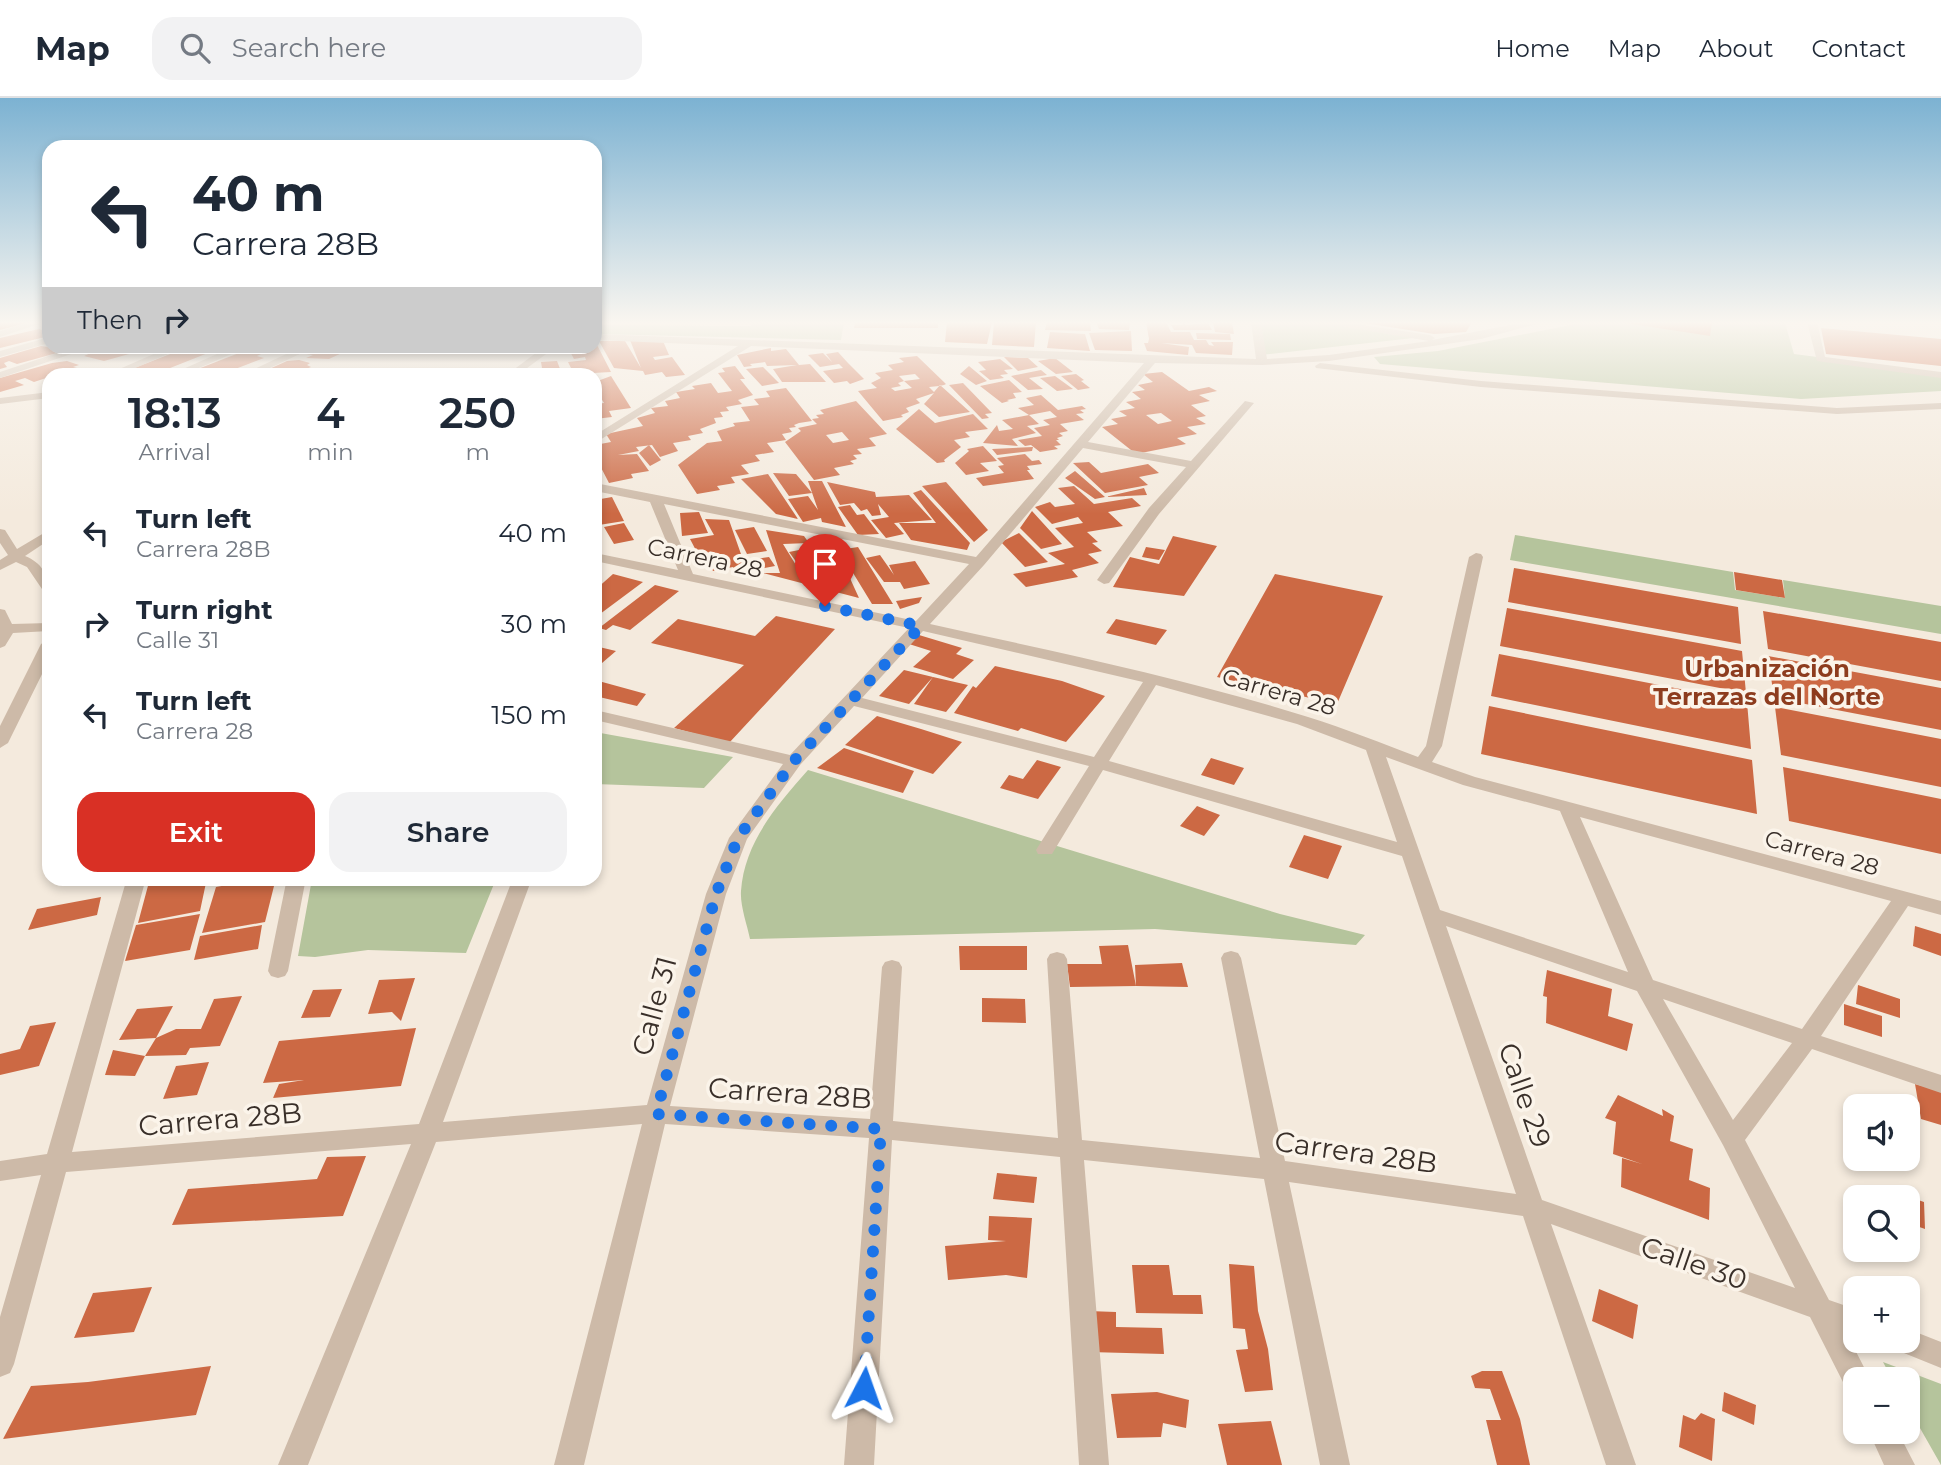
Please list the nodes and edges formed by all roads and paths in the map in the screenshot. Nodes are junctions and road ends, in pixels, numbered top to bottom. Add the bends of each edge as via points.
1 (681, 386) edge
2 (1130, 386) edge
3 (1505, 386) edge
4 (42, 396) edge
5 (0, 401) edge
6 (1249, 403) dead end
7 (1941, 406) edge
8 (602, 436) edge
9 (1081, 444) junction
10 (1192, 465) junction
11 (602, 488) edge
12 (656, 500) junction
13 (0, 533) edge
14 (42, 539) edge
15 (16, 557) junction
16 (1476, 557) dead end
17 (602, 560) edge
18 (979, 562) junction
19 (0, 566) edge
20 (688, 578) junction
21 (42, 579) edge
22 (1104, 580) dead end
23 (0, 613) edge
24 (921, 626) junction
25 (42, 628) edge
26 (2, 634) edge
27 (42, 658) edge
28 (1152, 679) junction
29 (852, 700) junction
30 (602, 717) edge
31 (0, 743) edge
32 (1373, 744) junction
33 (794, 761) junction
34 (1422, 763) junction
35 (1100, 764) junction
36 (1568, 809) junction
37 (1045, 850) dead end
38 (1410, 852) junction
39 (135, 886) edge
40 (294, 886) edge
41 (520, 886) edge
42 (1903, 898) junction
43 (1941, 908) edge
44 (1432, 914) junction
45 (1231, 958) dead end
46 (1057, 959) dead end
47 (892, 967) dead end
48 (278, 971) dead end
49 (1644, 984) junction
50 (1808, 1038) junction
51 (1941, 1084) edge
52 (656, 1114) junction
53 (881, 1129) junction
54 (428, 1132) junction
55 (1731, 1139) junction
56 (1071, 1147) junction
57 (57, 1163) junction
58 (1275, 1170) junction
59 (0, 1171) edge
60 (1532, 1207) junction
61 (1820, 1308) junction
62 (1843, 1317) edge
63 (1920, 1346) edge
64 (1941, 1355) edge
65 (0, 1364) edge
66 (1850, 1367) edge
67 (1889, 1444) edge
68 (293, 1465) edge
69 (569, 1465) edge
70 (859, 1465) edge
71 (1094, 1465) edge
72 (1335, 1465) edge
73 (1620, 1465) edge
74 (1900, 1465) edge

1 - 8 street
2 - 9 street, Calle 31
3 - 7 street via 1837,411
4 - 5 street
6 - 10 street
9 - 10 street
9 - 18 street, Calle 31
10 - 22 street
11 - 12 street
12 - 18 street
12 - 20 street
13 - 15 street
14 - 15 street
15 - 19 street
15 - 21 street via 32,564
16 - 34 street via 1434,746
17 - 20 street, Carrera 28
18 - 24 street, Calle 31
20 - 24 street, Carrera 28
23 - 26 street
24 - 28 street, Carrera 28
24 - 29 street, Calle 31
25 - 26 street
27 - 31 street
28 - 32 street, Carrera 28
28 - 35 street
29 - 33 street, Calle 31
29 - 35 street
30 - 33 street
32 - 34 street, Carrera 28
32 - 38 street, Calle 29
33 - 52 street, Calle 31 via 738,838 716,894
34 - 36 street, Carrera 28
35 - 37 street
35 - 38 street
36 - 42 street, Carrera 28
36 - 49 street
38 - 44 street, Calle 29
39 - 57 street
40 - 48 street
41 - 54 street
42 - 43 street, Carrera 28
42 - 50 street
44 - 49 street
44 - 60 street, Calle 29
45 - 58 street
46 - 56 street
47 - 53 street
49 - 50 street
49 - 55 street
50 - 51 street
50 - 55 street
52 - 53 street, Carrera 28B
52 - 54 street, Carrera 28B
52 - 69 street, Calle 31
53 - 56 street, Carrera 28B
53 - 70 street
54 - 57 street, Carrera 28B
54 - 68 street
55 - 61 street
56 - 58 street, Carrera 28B
56 - 71 street
57 - 59 street, Carrera 28B
57 - 65 street
58 - 60 street, Carrera 28B
58 - 72 street
60 - 61 street, Calle 30
60 - 73 street, Calle 29
61 - 62 street, Calle 30
61 - 66 street
63 - 64 street
67 - 74 street

